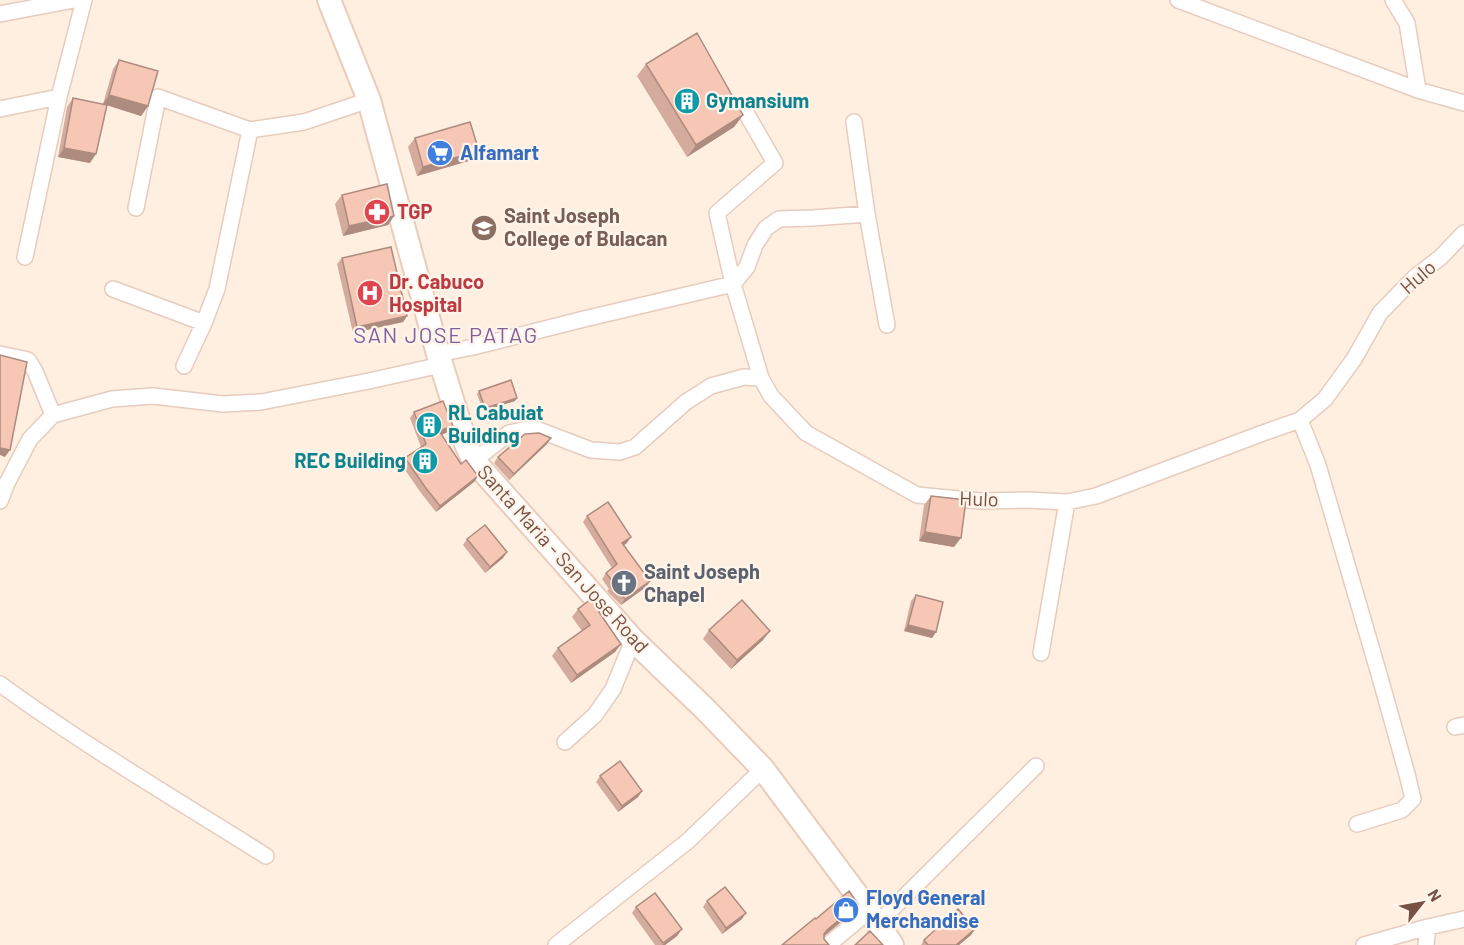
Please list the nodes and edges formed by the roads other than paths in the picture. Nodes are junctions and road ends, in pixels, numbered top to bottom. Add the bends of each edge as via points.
1 (74, 0) edge
2 (84, 0) edge
3 (329, 0) edge
4 (1178, 0) edge
5 (1393, 0) edge
6 (0, 14) edge
7 (1418, 90) junction
8 (59, 97) junction
9 (369, 100) junction
10 (1464, 104) edge
11 (0, 109) edge
12 (745, 111) dead end
13 (854, 122) dead end
14 (250, 130) junction
15 (136, 208) dead end
16 (867, 214) junction
17 (1463, 230) edge
18 (25, 257) dead end
19 (733, 284) junction
20 (113, 289) dead end
21 (204, 323) junction
22 (887, 325) dead end
23 (0, 354) edge
24 (439, 359) junction
25 (184, 366) dead end
26 (761, 378) junction
27 (52, 415) junction
28 (1300, 420) junction
29 (474, 461) junction
30 (0, 501) edge
31 (1067, 501) junction
32 (633, 640) junction
33 (1041, 653) dead end
34 (0, 684) edge
35 (565, 742) dead end
36 (1036, 766) dead end
37 (763, 770) junction
38 (1357, 824) dead end
39 (266, 856) dead end
40 (873, 917) junction
41 (1464, 919) edge
42 (1428, 927) junction
43 (556, 945) edge
44 (828, 945) edge
45 (892, 945) edge
46 (1364, 945) edge
47 (1426, 945) edge

1 - 6 street
2 - 8 street
3 - 9 main road, Santa Maria - San Jose Road
4 - 7 street
5 - 7 street via 1407,23
7 - 10 street
8 - 11 street
8 - 18 street
9 - 14 street via 304,122
9 - 24 main road, Santa Maria - San Jose Road
12 - 19 street, Hulo via 775,163 717,213
13 - 16 street
14 - 15 street via 158,97
14 - 21 street via 217,290
16 - 19 street via 779,219 766,228 747,267
16 - 22 street
17 - 28 street, Hulo via 1441,257 1380,312 1354,359 1325,399
19 - 24 street via 473,347
19 - 26 street, Hulo
20 - 21 street
21 - 25 street
23 - 27 street via 28,360
24 - 27 street via 369,381 261,402 223,404 153,396 112,399
24 - 29 main road, Santa Maria - San Jose Road
26 - 29 street via 744,377 711,386 634,447 620,452 591,450 536,429 508,433
26 - 31 street, Hulo via 771,396 806,433 917,495 980,501
27 - 30 street via 30,439
28 - 31 street, Hulo via 1096,496
28 - 38 street via 1321,477 1413,800 1402,810
29 - 32 main road, Santa Maria - San Jose Road
31 - 33 street
32 - 35 street via 613,689 595,715
32 - 37 main road, Santa Maria - San Jose Road
34 - 39 street via 77,738
36 - 40 street
37 - 40 main road, Santa Maria - San Jose Road
37 - 43 street via 688,841
40 - 44 street
40 - 45 main road, Santa Maria - San Jose Road
41 - 42 street
42 - 46 street
42 - 47 street

